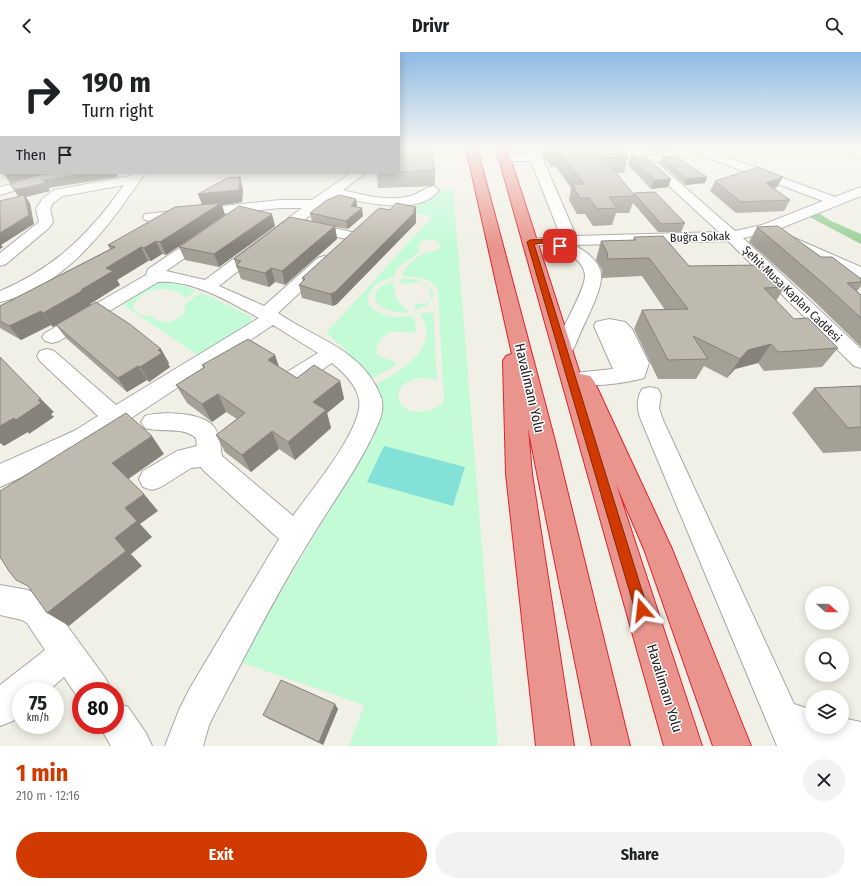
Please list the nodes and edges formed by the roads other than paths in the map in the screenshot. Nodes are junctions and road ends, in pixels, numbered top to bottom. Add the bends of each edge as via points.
1 (37, 180) edge
2 (115, 180) edge
3 (134, 180) edge
4 (348, 180) edge
5 (479, 180) edge
6 (513, 180) edge
7 (545, 180) edge
8 (670, 180) edge
9 (783, 180) edge
10 (433, 190) dead end
11 (0, 191) edge
12 (332, 191) junction
13 (861, 191) edge
14 (836, 201) junction
15 (316, 204) junction
16 (236, 216) edge
17 (150, 217) dead end
18 (291, 223) junction
19 (766, 229) junction
20 (732, 236) junction
21 (570, 240) junction
22 (537, 242) junction
23 (0, 261) edge
24 (861, 273) edge
25 (154, 277) junction
26 (207, 287) junction
27 (0, 297) edge
28 (511, 307) junction
29 (269, 316) junction
30 (560, 335) junction
31 (333, 353) junction
32 (861, 361) edge
33 (626, 375) dead end
34 (294, 377) edge
35 (581, 378) junction
36 (650, 395) dead end
37 (115, 418) junction
38 (153, 422) dead end
39 (208, 456) junction
40 (0, 476) edge
41 (152, 479) dead end
42 (296, 536) junction
43 (0, 600) edge
44 (67, 653) junction
45 (88, 682) edge
46 (0, 708) edge
47 (789, 732) edge
48 (124, 733) edge
49 (861, 740) edge
50 (133, 746) edge
51 (184, 746) edge
52 (555, 746) edge
53 (611, 746) edge
54 (683, 746) edge
55 (732, 746) edge

1 - 11 street
2 - 23 street via 53,196 43,209 46,222 44,225
3 - 27 street via 108,219 64,264 32,284
4 - 12 street
5 - 28 highway, Havalimanı Yolu
6 - 22 highway, Havalimanı Yolu
7 - 21 street
8 - 20 street, Şehit Musa Kaplan Caddesi
9 - 14 street
10 - 12 street via 422,198 405,201 380,201
12 - 15 street
13 - 14 street, Buğra Sokak
14 - 19 street, Buğra Sokak
15 - 17 street via 280,204
15 - 18 street
16 - 25 street via 154,272
18 - 26 street
18 - 29 street via 357,231
19 - 20 street, Buğra Sokak
19 - 24 street
20 - 21 street, Buğra Sokak
20 - 32 street, Şehit Musa Kaplan Caddesi
21 - 22 street, Buğra Sokak
22 - 30 highway, Havalimanı Yolu
22 - 30 street via 574,250 584,257 593,276 585,302 570,329
25 - 26 street via 179,277
25 - 37 street via 50,346
26 - 29 street
28 - 52 highway via 519,474
28 - 53 highway, Havalimanı Yolu
29 - 31 street
29 - 37 street
30 - 35 highway
30 - 54 highway, Havalimanı Yolu
31 - 34 street
31 - 42 street via 363,383 371,409 354,447
33 - 35 street
35 - 55 highway via 658,549
36 - 47 street via 648,408 652,420
37 - 40 street via 66,447
38 - 39 street via 198,427 206,433 209,440
39 - 41 street via 186,458
39 - 42 street via 212,463
42 - 51 street via 197,711
43 - 44 street via 28,604 38,612
44 - 45 street
44 - 46 street
47 - 49 street via 823,732
48 - 50 street

